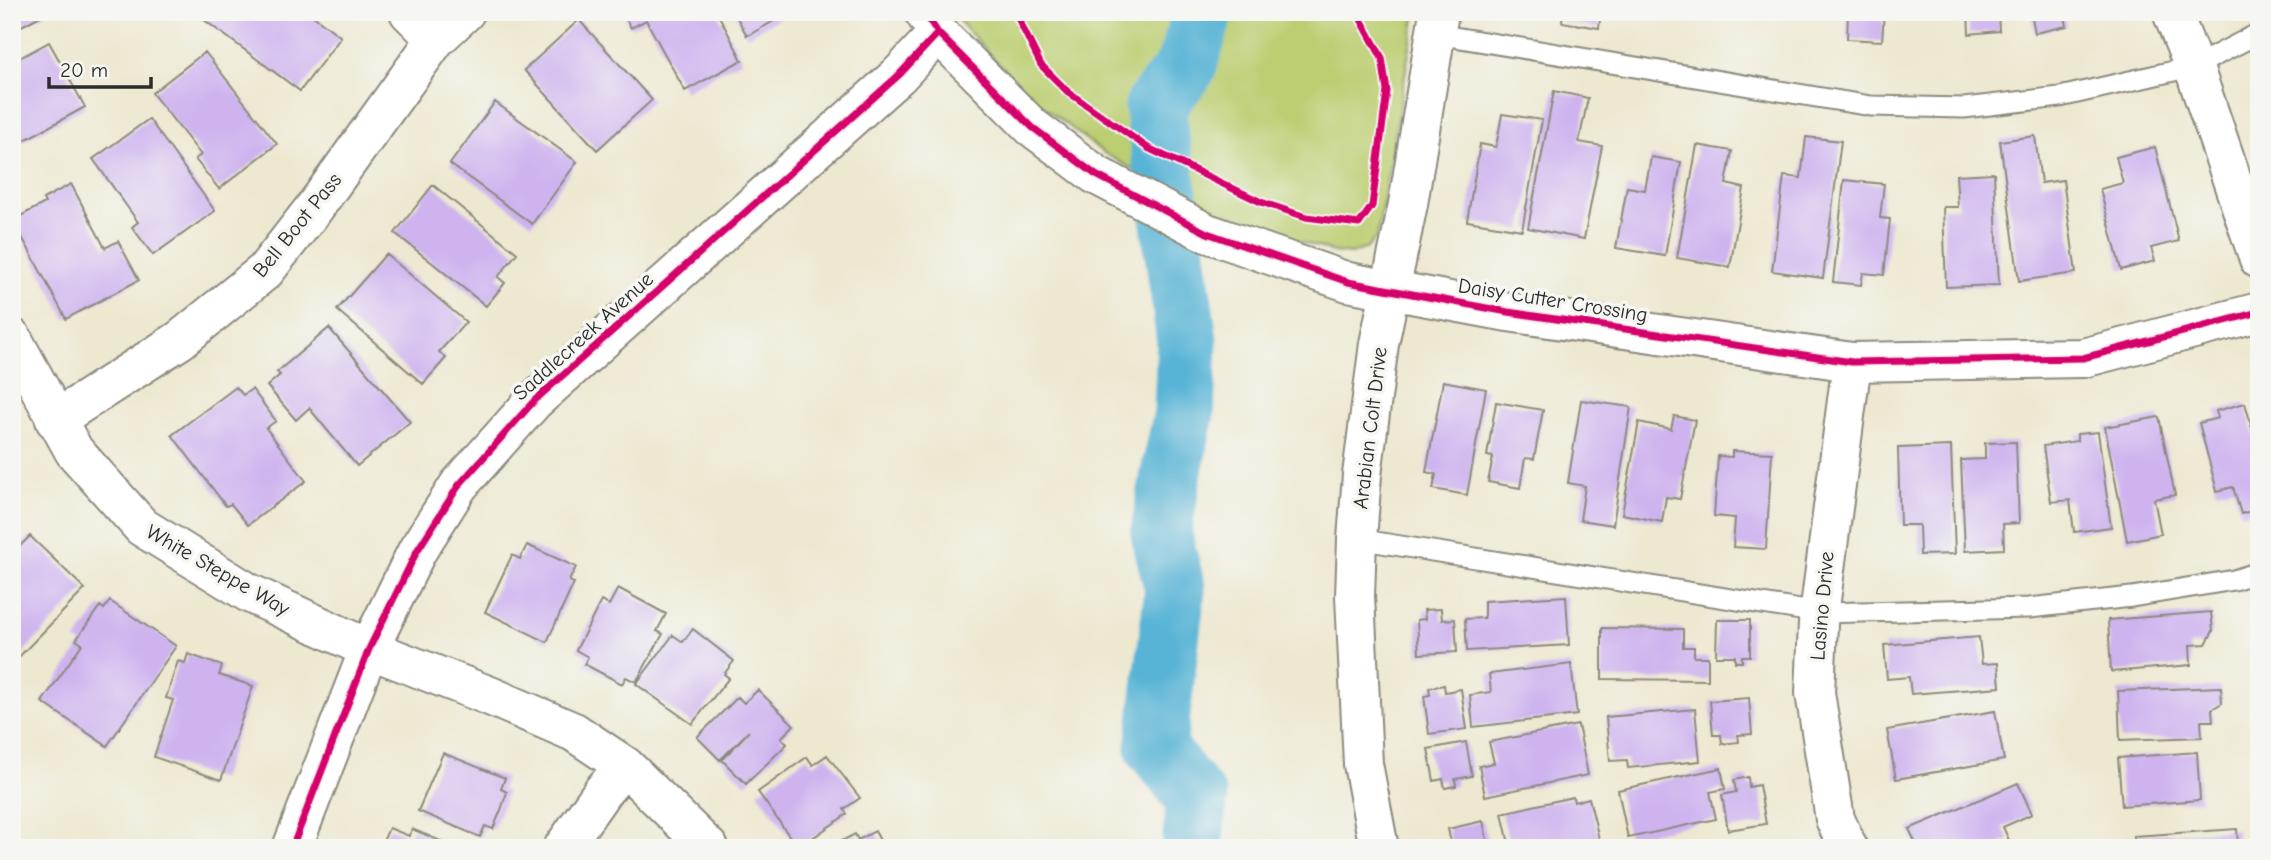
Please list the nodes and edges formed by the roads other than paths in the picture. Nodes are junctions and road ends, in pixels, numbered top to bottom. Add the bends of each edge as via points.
1 (409, 12) edge
2 (465, 12) edge
3 (2172, 12) edge
4 (931, 22) edge
5 (1438, 23) edge
6 (2259, 33) edge
7 (436, 39) junction
8 (2193, 65) junction
9 (2259, 259) edge
10 (1390, 291) junction
11 (2259, 312) edge
12 (12, 338) edge
13 (1853, 362) junction
14 (55, 420) junction
15 (1357, 539) junction
16 (2259, 572) edge
17 (1819, 613) junction
18 (369, 649) junction
19 (625, 766) junction
20 (292, 848) edge
21 (563, 848) edge
22 (709, 848) edge
23 (1379, 848) edge
24 (1848, 848) edge

1 - 7 street
2 - 7 street, Bell Boot Pass
3 - 8 street
4 - 10 street, Daisy Cutter Crossing via 1032,127 1096,175 1207,233 1348,282
4 - 18 street, Saddlecreek Avenue via 899,75 534,401 459,485 418,551
5 - 8 lane via 1871,106 1964,108 2060,97
5 - 10 street, Arabian Colt Drive
6 - 8 lane
7 - 14 street, Bell Boot Pass via 265,271 180,340
8 - 9 street
10 - 13 street, Daisy Cutter Crossing
10 - 15 street, Arabian Colt Drive via 1379,344
11 - 13 street, Daisy Cutter Crossing via 2083,358
12 - 14 street, White Steppe Way
13 - 17 street, Lasino Drive
14 - 18 street, White Steppe Way via 74,451 142,527 249,593
15 - 17 lane
15 - 23 street, Arabian Colt Drive via 1355,596 1363,764
16 - 17 lane via 2145,595 2029,608
17 - 24 street, Lasino Drive via 1815,693 1835,819
18 - 19 street, White Steppe Way via 574,732
18 - 20 street, Saddlecreek Avenue
19 - 21 street
19 - 22 street, White Steppe Way

